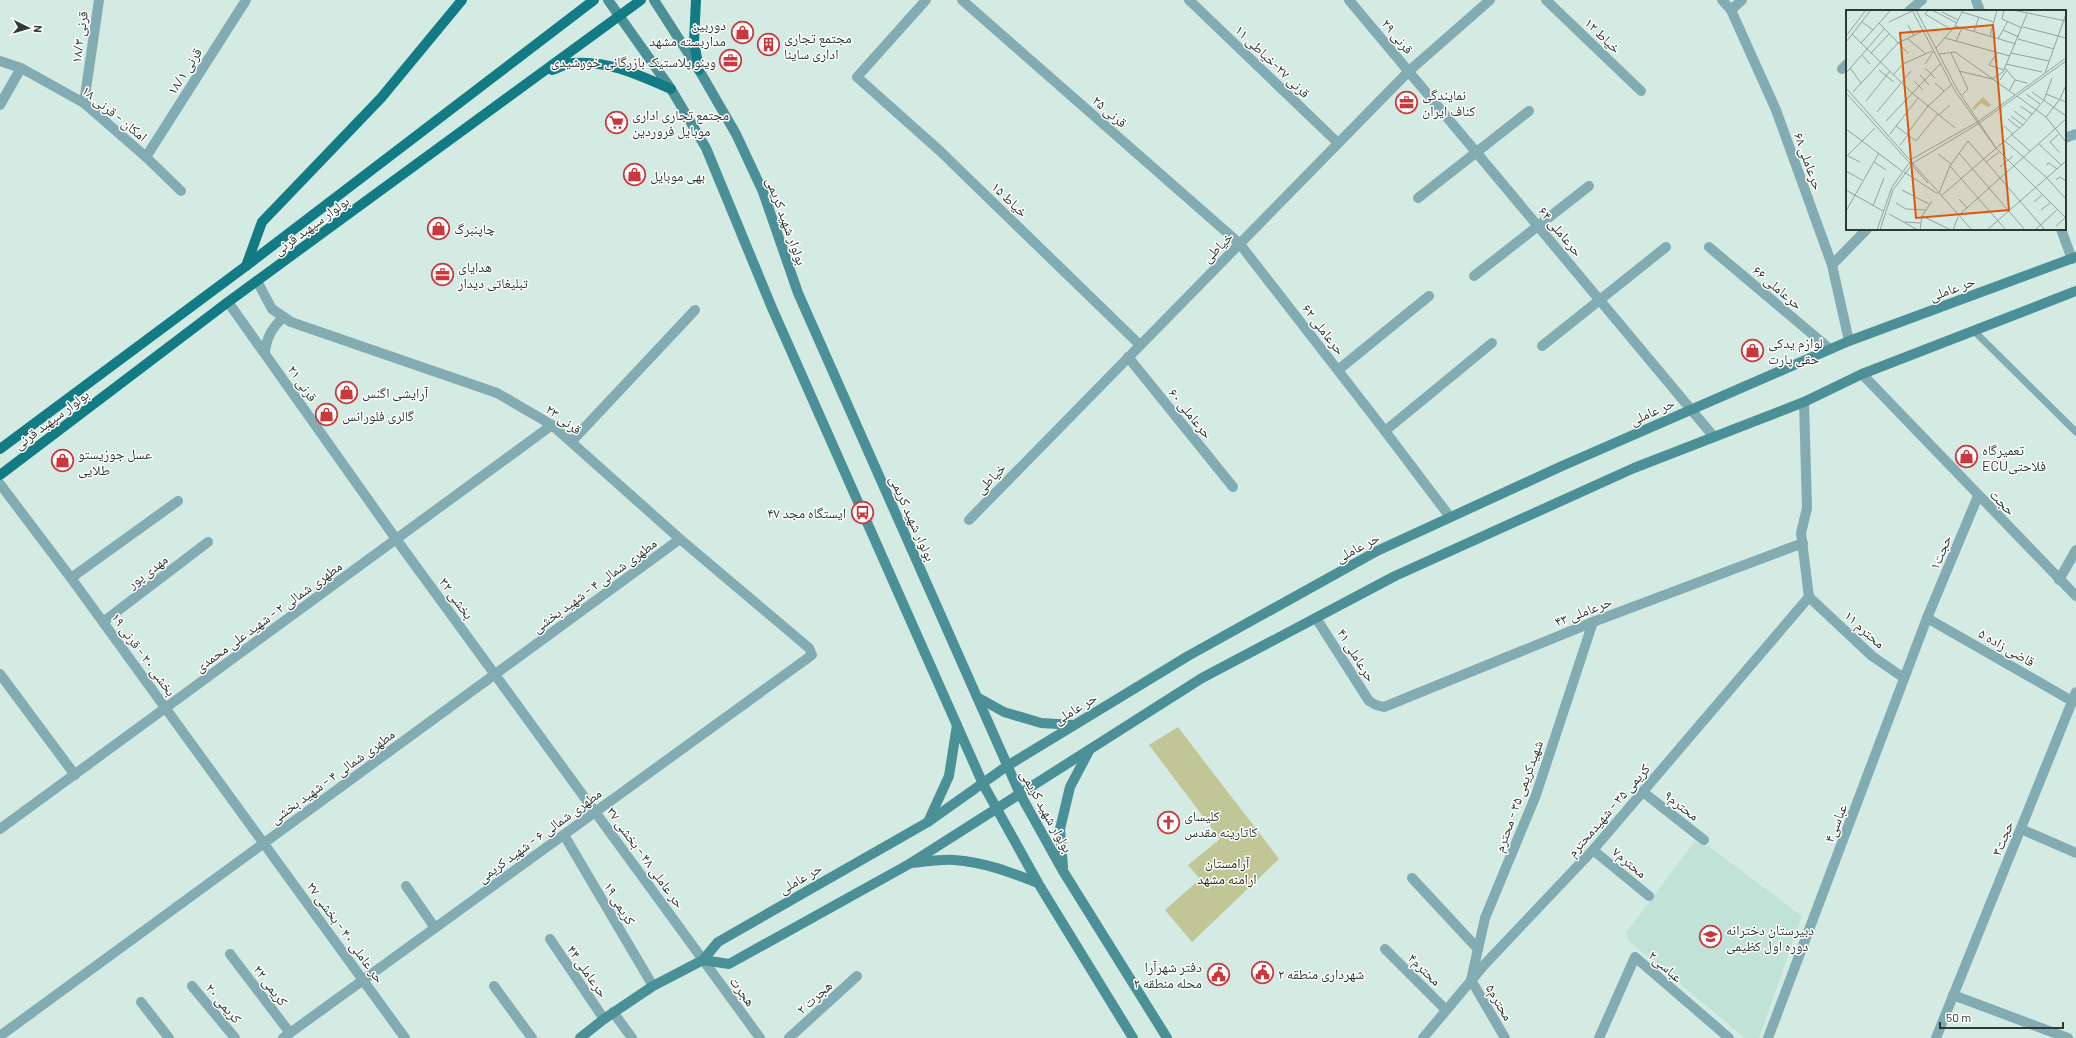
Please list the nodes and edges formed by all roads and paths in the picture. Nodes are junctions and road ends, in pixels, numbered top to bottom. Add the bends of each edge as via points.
1 (99, 0) edge
2 (246, 0) edge
3 (462, 0) edge
4 (594, 0) edge
5 (608, 0) edge
6 (641, 0) edge
7 (654, 0) edge
8 (696, 0) edge
9 (926, 0) edge
10 (962, 0) edge
11 (1189, 0) edge
12 (1350, 0) edge
13 (1490, 0) edge
14 (1546, 0) edge
15 (1722, 0) edge
16 (1742, 0) edge
17 (1922, 0) edge
18 (1976, 0) edge
19 (1731, 10) junction
20 (1910, 10) edge
21 (1980, 10) edge
22 (620, 15) junction
23 (0, 61) edge
24 (21, 68) junction
25 (699, 70) junction
26 (1409, 71) junction
27 (539, 76) junction
28 (671, 89) junction
29 (1641, 91) dead end
30 (84, 103) junction
31 (0, 105) edge
32 (1529, 111) dead end
33 (2076, 134) edge
34 (2066, 138) edge
35 (1338, 143) junction
36 (1477, 152) junction
37 (146, 157) junction
38 (1589, 186) dead end
39 (181, 191) dead end
40 (1418, 198) dead end
41 (1538, 226) junction
42 (1866, 230) edge
43 (2061, 230) edge
44 (1239, 244) junction
45 (1709, 246) dead end
46 (1666, 247) dead end
47 (2074, 258) edge
48 (1832, 265) junction
49 (246, 266) junction
50 (1474, 276) dead end
51 (257, 281) junction
52 (2076, 291) edge
53 (1429, 296) dead end
54 (1600, 299) junction
55 (228, 302) junction
56 (695, 310) dead end
57 (284, 317) junction
58 (1974, 331) junction
59 (1849, 341) junction
60 (1492, 343) dead end
61 (1140, 345) junction
62 (1542, 346) dead end
63 (1830, 349) junction
64 (265, 353) junction
65 (1128, 357) junction
66 (1338, 370) junction
67 (1862, 374) junction
68 (1804, 402) junction
69 (1692, 409) junction
70 (552, 425) junction
71 (1385, 431) junction
72 (2076, 432) edge
73 (1714, 437) junction
74 (572, 441) junction
75 (0, 449) edge
76 (0, 475) edge
77 (0, 484) edge
78 (1233, 487) dead end
79 (1978, 496) junction
80 (178, 501) dead end
81 (1450, 517) junction
82 (969, 520) dead end
83 (396, 539) junction
84 (680, 539) junction
85 (208, 542) dead end
86 (1803, 543) junction
87 (2076, 550) edge
88 (71, 578) junction
89 (2059, 580) junction
90 (2076, 596) edge
91 (1809, 597) junction
92 (1316, 618) junction
93 (1927, 618) junction
94 (103, 622) junction
95 (1593, 622) junction
96 (812, 655) joint
97 (0, 674) edge
98 (495, 674) junction
99 (1904, 678) junction
100 (977, 697) junction
101 (2074, 697) edge
102 (1376, 705) joint
103 (166, 708) junction
104 (957, 725) junction
105 (1074, 725) junction
106 (1090, 749) junction
107 (1007, 766) junction
108 (75, 775) junction
109 (983, 784) junction
110 (1643, 792) junction
111 (1020, 794) junction
112 (996, 808) junction
113 (596, 812) junction
114 (928, 822) junction
115 (0, 830) edge
116 (2020, 830) junction
117 (564, 835) junction
118 (1704, 840) dead end
119 (264, 843) junction
120 (1593, 850) junction
121 (2076, 853) edge
122 (911, 863) junction
123 (1064, 870) junction
124 (1412, 878) dead end
125 (1038, 883) junction
126 (406, 886) dead end
127 (1649, 896) dead end
128 (435, 928) junction
129 (550, 940) dead end
130 (1478, 949) junction
131 (1385, 950) dead end
132 (230, 954) dead end
133 (703, 960) junction
134 (857, 976) dead end
135 (363, 980) junction
136 (1471, 980) junction
137 (192, 986) dead end
138 (494, 986) dead end
139 (653, 986) junction
140 (1953, 995) junction
141 (141, 1002) dead end
142 (1446, 1010) junction
143 (614, 1012) junction
144 (604, 1019) junction
145 (0, 1035) edge
146 (286, 1035) edge
147 (2, 1038) edge
148 (169, 1038) edge
149 (234, 1038) edge
150 (406, 1038) edge
151 (532, 1038) edge
152 (580, 1038) edge
153 (632, 1038) edge
154 (760, 1038) edge
155 (789, 1038) edge
156 (1133, 1038) edge
157 (1167, 1038) edge
158 (1423, 1038) edge
159 (1505, 1038) edge
160 (1599, 1038) edge
161 (1729, 1038) edge
162 (1768, 1038) edge
163 (1936, 1038) edge
164 (2068, 1038) edge

1 - 30 street, قرنی ۱۸/۳
2 - 37 street, قرنی ۱۸/۱
3 - 49 main road via 381,98 262,222
4 - 49 main road, بولوار سپهبد قرنی
5 - 22 main road
6 - 22 main road, بولوار سپهبد قرنی
7 - 25 main road, بولوار شهید کریمی
8 - 25 main road via 694,41
9 - 61 street, خیاط ۱۵ via 857,77 940,151
10 - 44 street, قرنی ۲۵
11 - 35 street, قرنی ۲۷-خیاطی ۱۱
12 - 26 street, قرنی ۲۹
13 - 26 street, خیاطی
14 - 29 street, خیاط ۱۲
15 - 19 street, حرعاملی ۶۸
16 - 19 street
17 - 20 street
18 - 21 street
19 - 48 street, حرعاملی ۶۸ via 1776,110
22 - 27 main road, بولوار سپهبد قرنی
22 - 28 main road
23 - 24 street, امکان - قرنی ۱۸
24 - 30 street, امکان - قرنی ۱۸
24 - 31 street
25 - 100 main road, بولوار شهید کریمی via 736,134 763,192 798,293
26 - 35 street, خیاطی
26 - 36 street, حرعاملی ۶۴
27 - 28 main road via 572,63 607,65 629,70
27 - 51 main road, بولوار سپهبد قرنی
28 - 104 main road via 706,148 772,308
30 - 37 street, امکان - قرنی ۱۸
32 - 36 street
33 - 34 street
35 - 44 street, خیاطی
36 - 40 street
36 - 41 street, حرعاملی ۶۴
37 - 39 street, امکان - قرنی ۱۸
38 - 41 street
41 - 50 street
41 - 54 street, حرعاملی ۶۴
42 - 48 street
43 - 47 street
44 - 61 street, خیاطی
44 - 66 street, حرعاملی ۶۲
45 - 63 street, حرعاملی ۶۶
46 - 54 street
47 - 59 main road, حر عاملی
48 - 59 street, حرعاملی ۶۸
49 - 75 main road, بولوار سپهبد قرنی
51 - 55 main road, بولوار سپهبد قرنی
51 - 57 street, قرنی ۲۳ via 272,309
52 - 58 main road
53 - 66 street
54 - 62 street
54 - 69 street, حرعاملی ۶۴
55 - 64 street, قرنی ۲۱
55 - 76 main road, بولوار سپهبد قرنی
56 - 74 street
57 - 64 street via 269,333
57 - 70 street, قرنی ۲۳ via 291,322 497,393
58 - 67 main road
58 - 72 lane
59 - 63 main road, حر عاملی
60 - 71 street
61 - 65 street, خیاطی
63 - 69 main road, حر عاملی
64 - 83 street, قرنی ۲۱
65 - 78 street, حرعاملی ۶۰
65 - 82 street, خیاطی
66 - 71 street, حرعاملی ۶۲
67 - 68 main road
67 - 79 street, حجت
68 - 73 main road
68 - 86 street via 1807,508 1802,533
69 - 73 street, حرعاملی ۶۴
69 - 81 main road, حر عاملی
70 - 74 street, قرنی ۲۳
70 - 83 street, مطهری شمالی ۲ - شهید علی محمدی
71 - 81 street, حرعاملی ۶۲
73 - 92 main road via 1634,468 1402,573
74 - 84 street, قرنی ۲۳
77 - 88 street, بخشی ۲۰ - قرنی ۱۹
79 - 89 street, حجت
79 - 93 street, حجت۱
80 - 88 street
81 - 105 main road, حر عاملی via 1370,554 1188,656
83 - 98 street, بخشی ۳۲
83 - 103 street, مطهری شمالی ۲ - شهید علی محمدی
84 - 96 street, قرنی ۲۳ via 809,648
84 - 98 street, مطهری شمالی ۴ - شهید بخشی
85 - 94 street, مهدی پور
86 - 91 street
86 - 95 street, حرعاملی ۴۳
87 - 89 street
88 - 94 street, بخشی ۲۰ - قرنی ۱۹
89 - 90 street, حجت
91 - 99 street, محترم ۱۱ via 1872,656
91 - 110 street, کریمی ۳۵ - شهیدمحترم
92 - 102 street, حرعاملی ۴۱ via 1369,701
92 - 106 main road via 1202,678
93 - 99 street, عباسی۴
93 - 101 street, قاضی زاده ۵
94 - 103 street, بخشی ۲۰ - قرنی ۱۹
95 - 102 street, حرعاملی ۴۳ via 1384,707
95 - 130 street, شهیدکریمی ۳۵ - محترم via 1536,795 1486,918
96 - 113 street, مطهری شمالی ۶ - شهید کریمی
97 - 108 street
98 - 113 street, حر عاملی ۴۸ - بخشی ۳۷
98 - 119 street, مطهری شمالی ۴ - شهید بخشی
99 - 162 street, عباسی۴
100 - 105 main road via 1004,712 1041,723
100 - 107 main road, بولوار شهید کریمی
101 - 116 street, حجت۳
103 - 108 street, مطهری شمالی ۲ - شهید علی محمدی
103 - 119 street, بخشی ۲۰ - قرنی ۱۹
104 - 109 main road
104 - 114 main road via 948,776
105 - 107 main road, حر عاملی
106 - 111 main road
106 - 123 main road via 1070,787 1060,829
107 - 109 main road, حر عاملی
107 - 111 main road, بولوار شهید کریمی
108 - 115 street, مطهری شمالی ۲ - شهید علی محمدی
109 - 112 main road
109 - 114 main road, حر عاملی
110 - 118 street, محترم۹
110 - 120 street, کریمی ۳۵ - شهیدمحترم
111 - 112 main road
111 - 123 main road, بولوار شهید کریمی
112 - 122 main road
112 - 125 main road
113 - 117 street, مطهری شمالی ۶ - شهید کریمی
113 - 133 street, حر عاملی ۴۸ - بخشی ۳۷
114 - 133 main road, حر عاملی via 718,942
116 - 121 street
116 - 140 street, حجت۳
117 - 128 street, مطهری شمالی ۶ - شهید کریمی
117 - 139 street, کریمی ۱۹
119 - 135 street, حر عاملی ۴۰ - بخشی ۲۷
119 - 145 street, مطهری شمالی ۴ - شهید بخشی
120 - 127 street, محترم۷
120 - 136 street, کریمی ۳۵ - شهیدمحترم via 1517,928
122 - 125 main road via 954,860 997,867
122 - 133 main road via 729,964
123 - 157 main road, بولوار شهید کریمی
124 - 130 street
125 - 156 main road
126 - 128 street
128 - 135 street, مطهری شمالی ۶ - شهید کریمی
129 - 144 street, حرعاملی ۴۴
130 - 136 street, شهیدکریمی ۳۵ - محترم
131 - 142 street, محترم۴
132 - 146 street, کریمی ۲۲
133 - 139 main road, حر عاملی
133 - 154 street, هجرت
134 - 155 street, هجرت ۲
135 - 146 street, مطهری شمالی ۶ - شهید کریمی
135 - 150 street, حر عاملی ۴۰ - بخشی ۲۷
136 - 142 street, کریمی ۳۵ - شهیدمحترم
136 - 159 street, محترم۵
137 - 149 street, کریمی ۲۰
138 - 151 street
139 - 143 main road, حر عاملی
140 - 163 street, حجت۳
140 - 164 street
141 - 148 street
142 - 158 street, کریمی ۳۵ - شهیدمحترم
143 - 144 main road, حر عاملی
143 - 153 street
144 - 152 main road, حر عاملی
145 - 147 street
160 - 161 street, عباسی۲ via 1635,958

